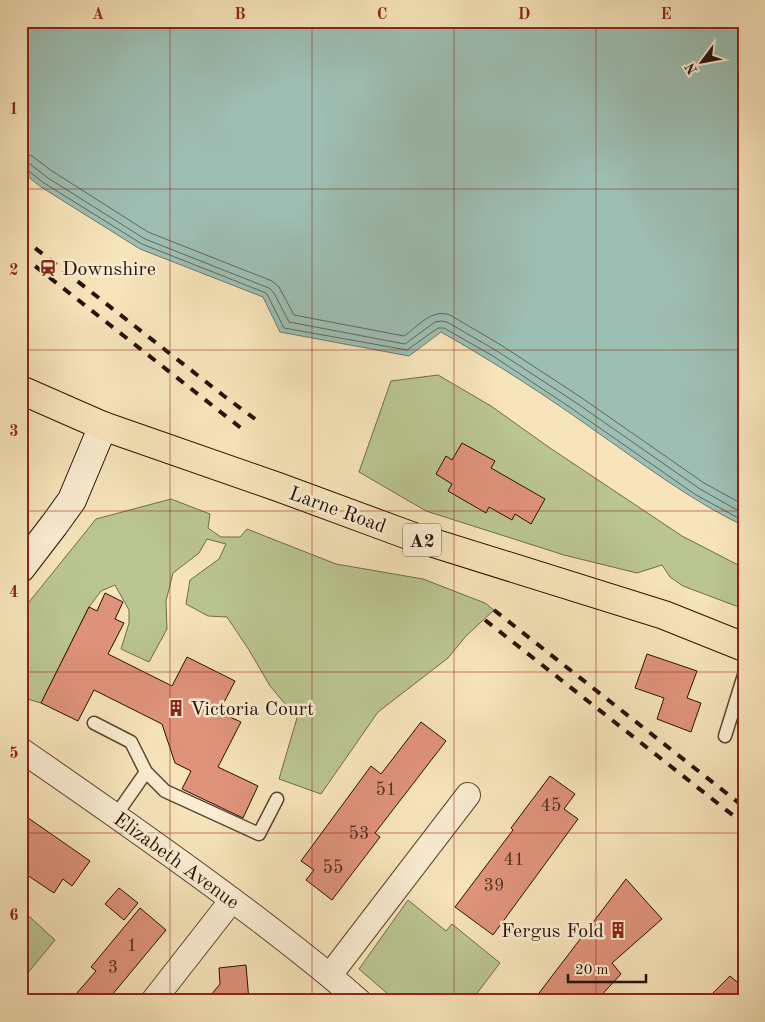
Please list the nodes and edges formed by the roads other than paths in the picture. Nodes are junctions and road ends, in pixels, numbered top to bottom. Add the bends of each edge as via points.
1 (21, 390) edge
2 (103, 426) junction
3 (21, 568) edge
4 (744, 647) edge
5 (744, 675) edge
6 (94, 723) dead end
7 (725, 736) dead end
8 (21, 750) edge
9 (146, 772) junction
10 (468, 795) dead end
11 (277, 799) dead end
12 (116, 815) junction
13 (232, 900) junction
14 (330, 974) junction
15 (153, 1001) edge
16 (359, 1001) edge

1 - 2 main road, Larne Road / A2
2 - 3 street via 72,500
2 - 4 main road, Larne Road / A2 via 411,536 664,615
5 - 7 lane
6 - 9 lane via 131,742
8 - 12 street, Elizabeth Avenue
9 - 11 lane via 165,791 259,834
9 - 12 lane
10 - 14 street
12 - 13 street, Elizabeth Avenue
13 - 14 street, Elizabeth Avenue
13 - 15 street
14 - 16 street, Elizabeth Avenue

